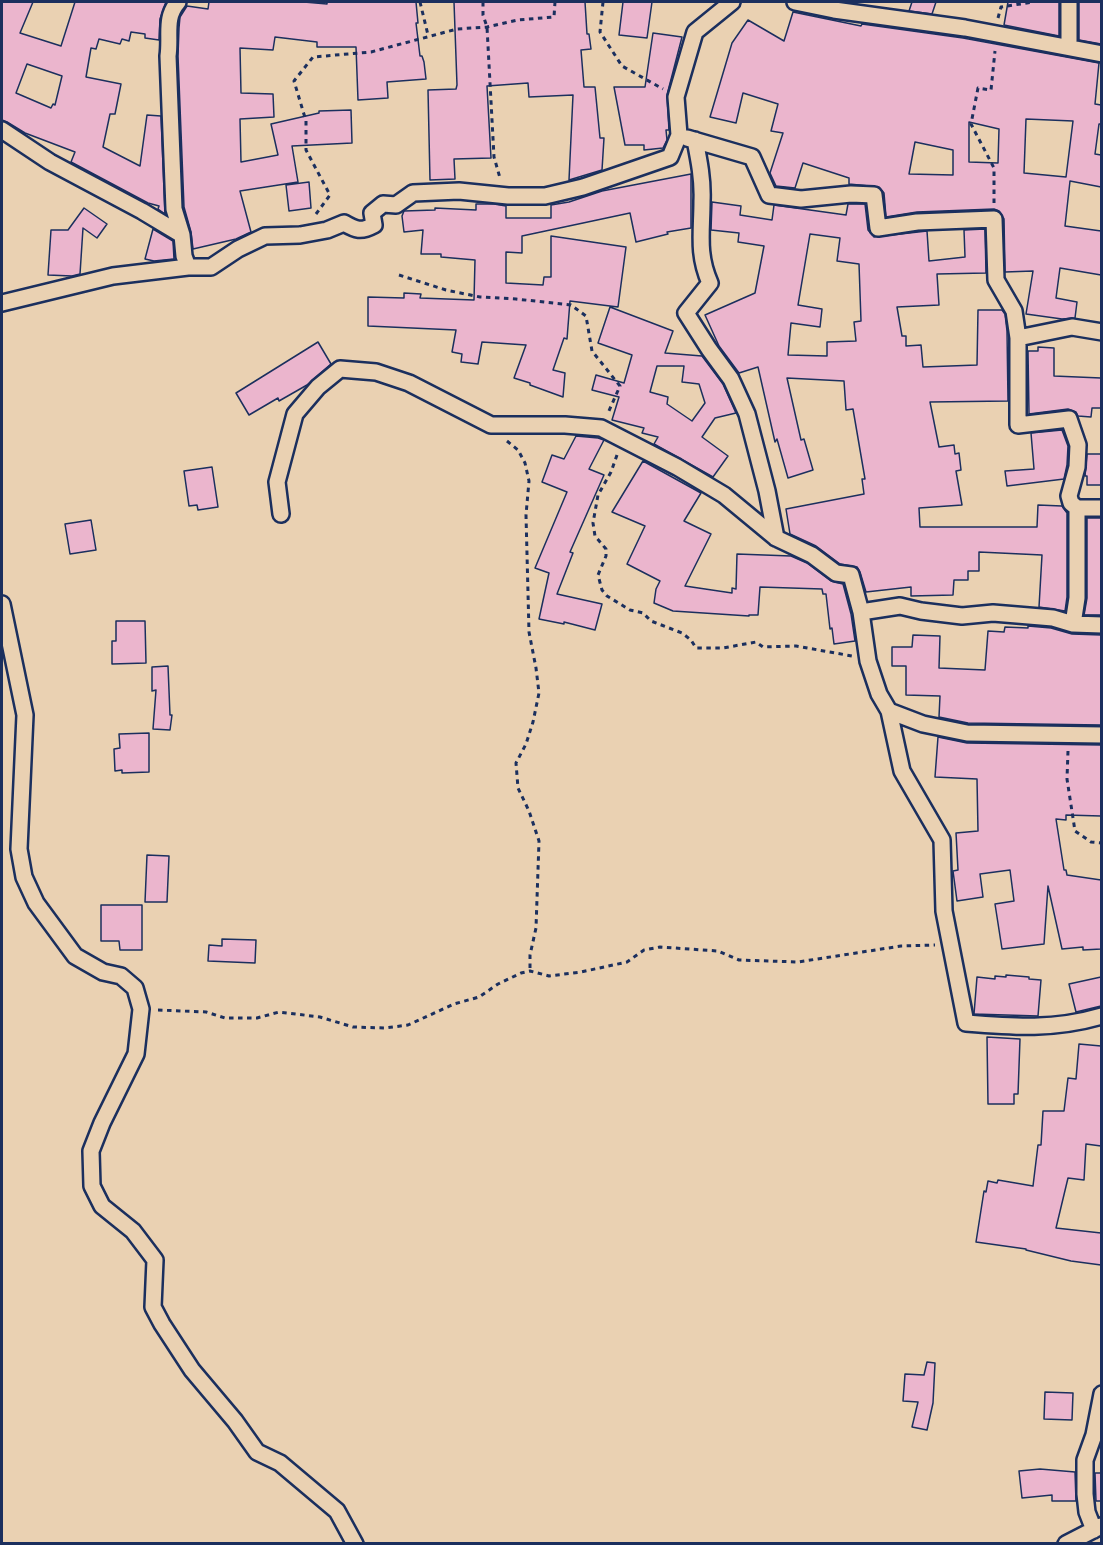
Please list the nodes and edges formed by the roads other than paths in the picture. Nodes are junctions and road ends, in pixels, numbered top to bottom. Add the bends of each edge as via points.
1 (178, 2) edge
2 (732, 2) edge
3 (795, 2) edge
4 (1069, 2) edge
5 (1070, 47) junction
6 (1101, 54) edge
7 (2, 130) edge
8 (679, 135) junction
9 (695, 140) junction
10 (182, 235) junction
11 (188, 267) junction
12 (2, 303) edge
13 (1101, 332) edge
14 (1018, 338) junction
15 (1077, 508) junction
16 (1101, 508) edge
17 (281, 514) dead end
18 (776, 538) junction
19 (2, 604) edge
20 (861, 612) junction
21 (1073, 624) junction
22 (1101, 625) edge
23 (889, 711) junction
24 (1101, 735) edge
25 (1101, 1016) edge
26 (1101, 1394) edge
27 (1097, 1528) edge
28 (355, 1544) edge
29 (1066, 1544) edge

1 - 10 street via 168,17 168,56 174,209
2 - 8 street via 695,32 676,97
3 - 5 street
4 - 5 street
5 - 6 street
7 - 10 street via 50,162
8 - 9 street
8 - 11 street via 670,157 583,187 545,196 459,191 412,193 396,205 383,204 372,213 374,225 364,230 344,223 300,235 265,236 211,267
9 - 14 street via 752,157 770,195 801,199 874,195 878,228 994,219 996,280 1014,310
9 - 18 street via 702,200 700,234 704,270 710,283 686,313 731,379 747,414
10 - 11 street
11 - 12 street via 113,276
13 - 14 street via 1072,327
14 - 15 street via 1018,425 1069,419 1078,445 1070,496
15 - 16 street
15 - 21 street via 1077,598
17 - 18 street via 277,482 296,414 318,387 340,369 376,372 408,383 491,425 601,428 724,495
18 - 20 street via 812,555 836,573 851,574
19 - 28 street via 25,715 19,849 24,877 36,903 75,956 103,972 121,976 135,988 141,1008 136,1054 91,1151 92,1186 102,1206 133,1231 155,1260 153,1307 192,1370 257,1452 280,1463 337,1511
20 - 21 street via 900,606 962,615 993,613 1053,618
20 - 23 street via 867,657
21 - 22 street
23 - 24 street via 922,724 967,733
23 - 25 street via 902,771 942,840 944,911 966,1023 1027,1028 1075,1024
26 - 27 street via 1086,1460 1087,1512
27 - 29 street

